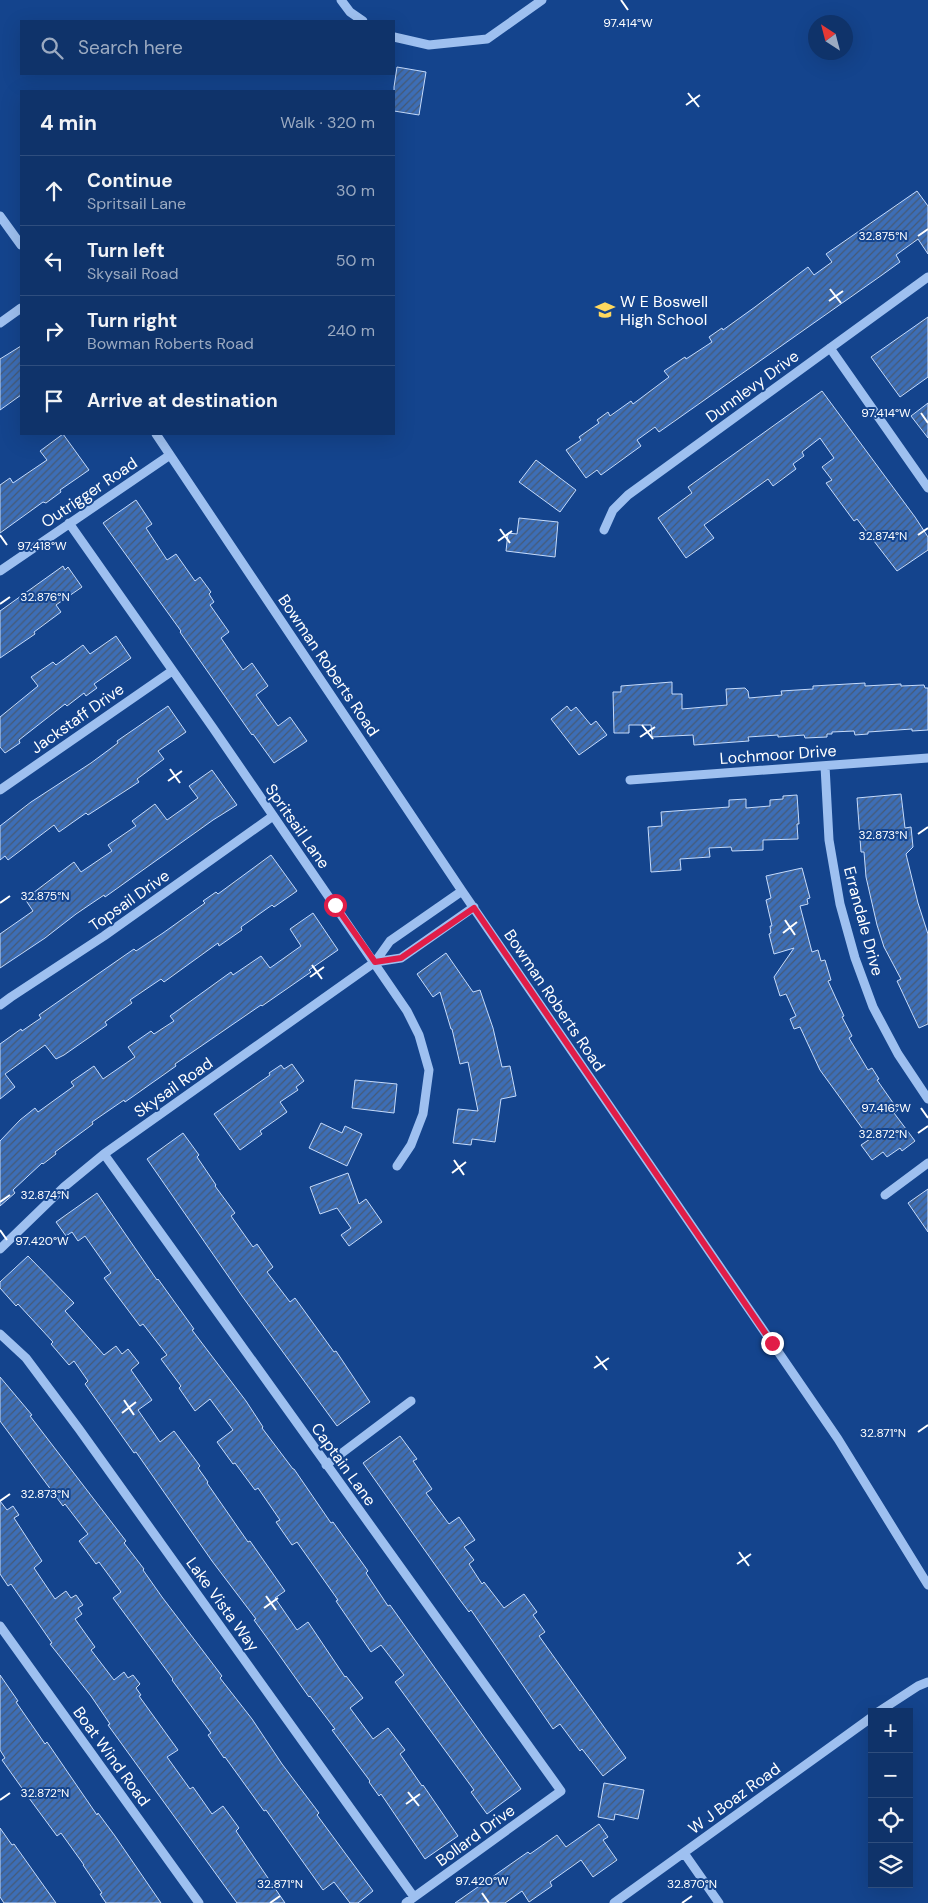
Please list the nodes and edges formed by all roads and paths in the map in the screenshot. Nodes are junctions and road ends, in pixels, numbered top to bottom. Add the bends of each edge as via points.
1 (341, 0) edge
2 (542, 0) edge
3 (362, 20) edge
4 (395, 37) edge
5 (0, 216) edge
6 (20, 244) edge
7 (928, 277) edge
8 (20, 309) edge
9 (0, 323) edge
10 (830, 348) junction
11 (157, 435) edge
12 (170, 455) junction
13 (928, 488) edge
14 (69, 523) junction
15 (604, 530) dead end
16 (0, 571) edge
17 (172, 671) junction
18 (928, 758) edge
19 (825, 766) junction
20 (630, 780) dead end
21 (0, 790) edge
22 (273, 816) junction
23 (462, 891) junction
24 (474, 908) junction
25 (375, 962) junction
26 (0, 1005) edge
27 (928, 1099) edge
28 (104, 1154) junction
29 (928, 1163) edge
30 (397, 1166) dead end
31 (885, 1195) dead end
32 (0, 1250) edge
33 (0, 1334) edge
34 (411, 1401) dead end
35 (326, 1464) junction
36 (928, 1584) edge
37 (0, 1626) edge
38 (928, 1682) edge
39 (884, 1708) edge
40 (868, 1720) edge
41 (561, 1791) joint
42 (684, 1853) junction
43 (414, 1897) junction
44 (199, 1903) edge
45 (406, 1903) edge
46 (614, 1903) edge
47 (719, 1903) edge

1 - 3 street
2 - 4 street via 487,39 429,45
5 - 6 street
7 - 10 street, Dunnlevy Drive
8 - 9 street
10 - 13 street
10 - 15 street, Dunnlevy Drive via 628,495 613,510
11 - 12 street, Bowman Roberts Road
12 - 14 street, Outrigger Road
12 - 23 street, Bowman Roberts Road
14 - 16 street, Outrigger Road
14 - 17 street, Spritsail Lane
17 - 21 street, Jackstaff Drive
17 - 22 street, Spritsail Lane
18 - 19 street, Lochmoor Drive
19 - 20 street, Lochmoor Drive
19 - 27 street, Errandale Drive via 829,840 840,904 855,958 873,1007 898,1054
22 - 25 street, Spritsail Lane
22 - 26 street, Topsail Drive
23 - 24 street, Bowman Roberts Road
23 - 25 street, Skysail Road via 390,941
24 - 25 street, Skysail Road via 401,958
24 - 36 street, Bowman Roberts Road via 838,1439
25 - 28 street, Skysail Road
25 - 30 street, Spritsail Lane via 419,1034 429,1070 423,1114 411,1145
28 - 32 street, Skysail Road via 64,1187
28 - 35 street, Captain Lane
29 - 31 street
33 - 43 street, Lake Vista Way via 26,1358 79,1429
34 - 35 street
35 - 41 street, Captain Lane
37 - 44 street, Boat Wind Road
38 - 39 street
40 - 42 street, W J Boaz Road
41 - 43 street, Bollard Drive
42 - 46 street, W J Boaz Road
42 - 47 street
43 - 45 street, Bollard Drive

